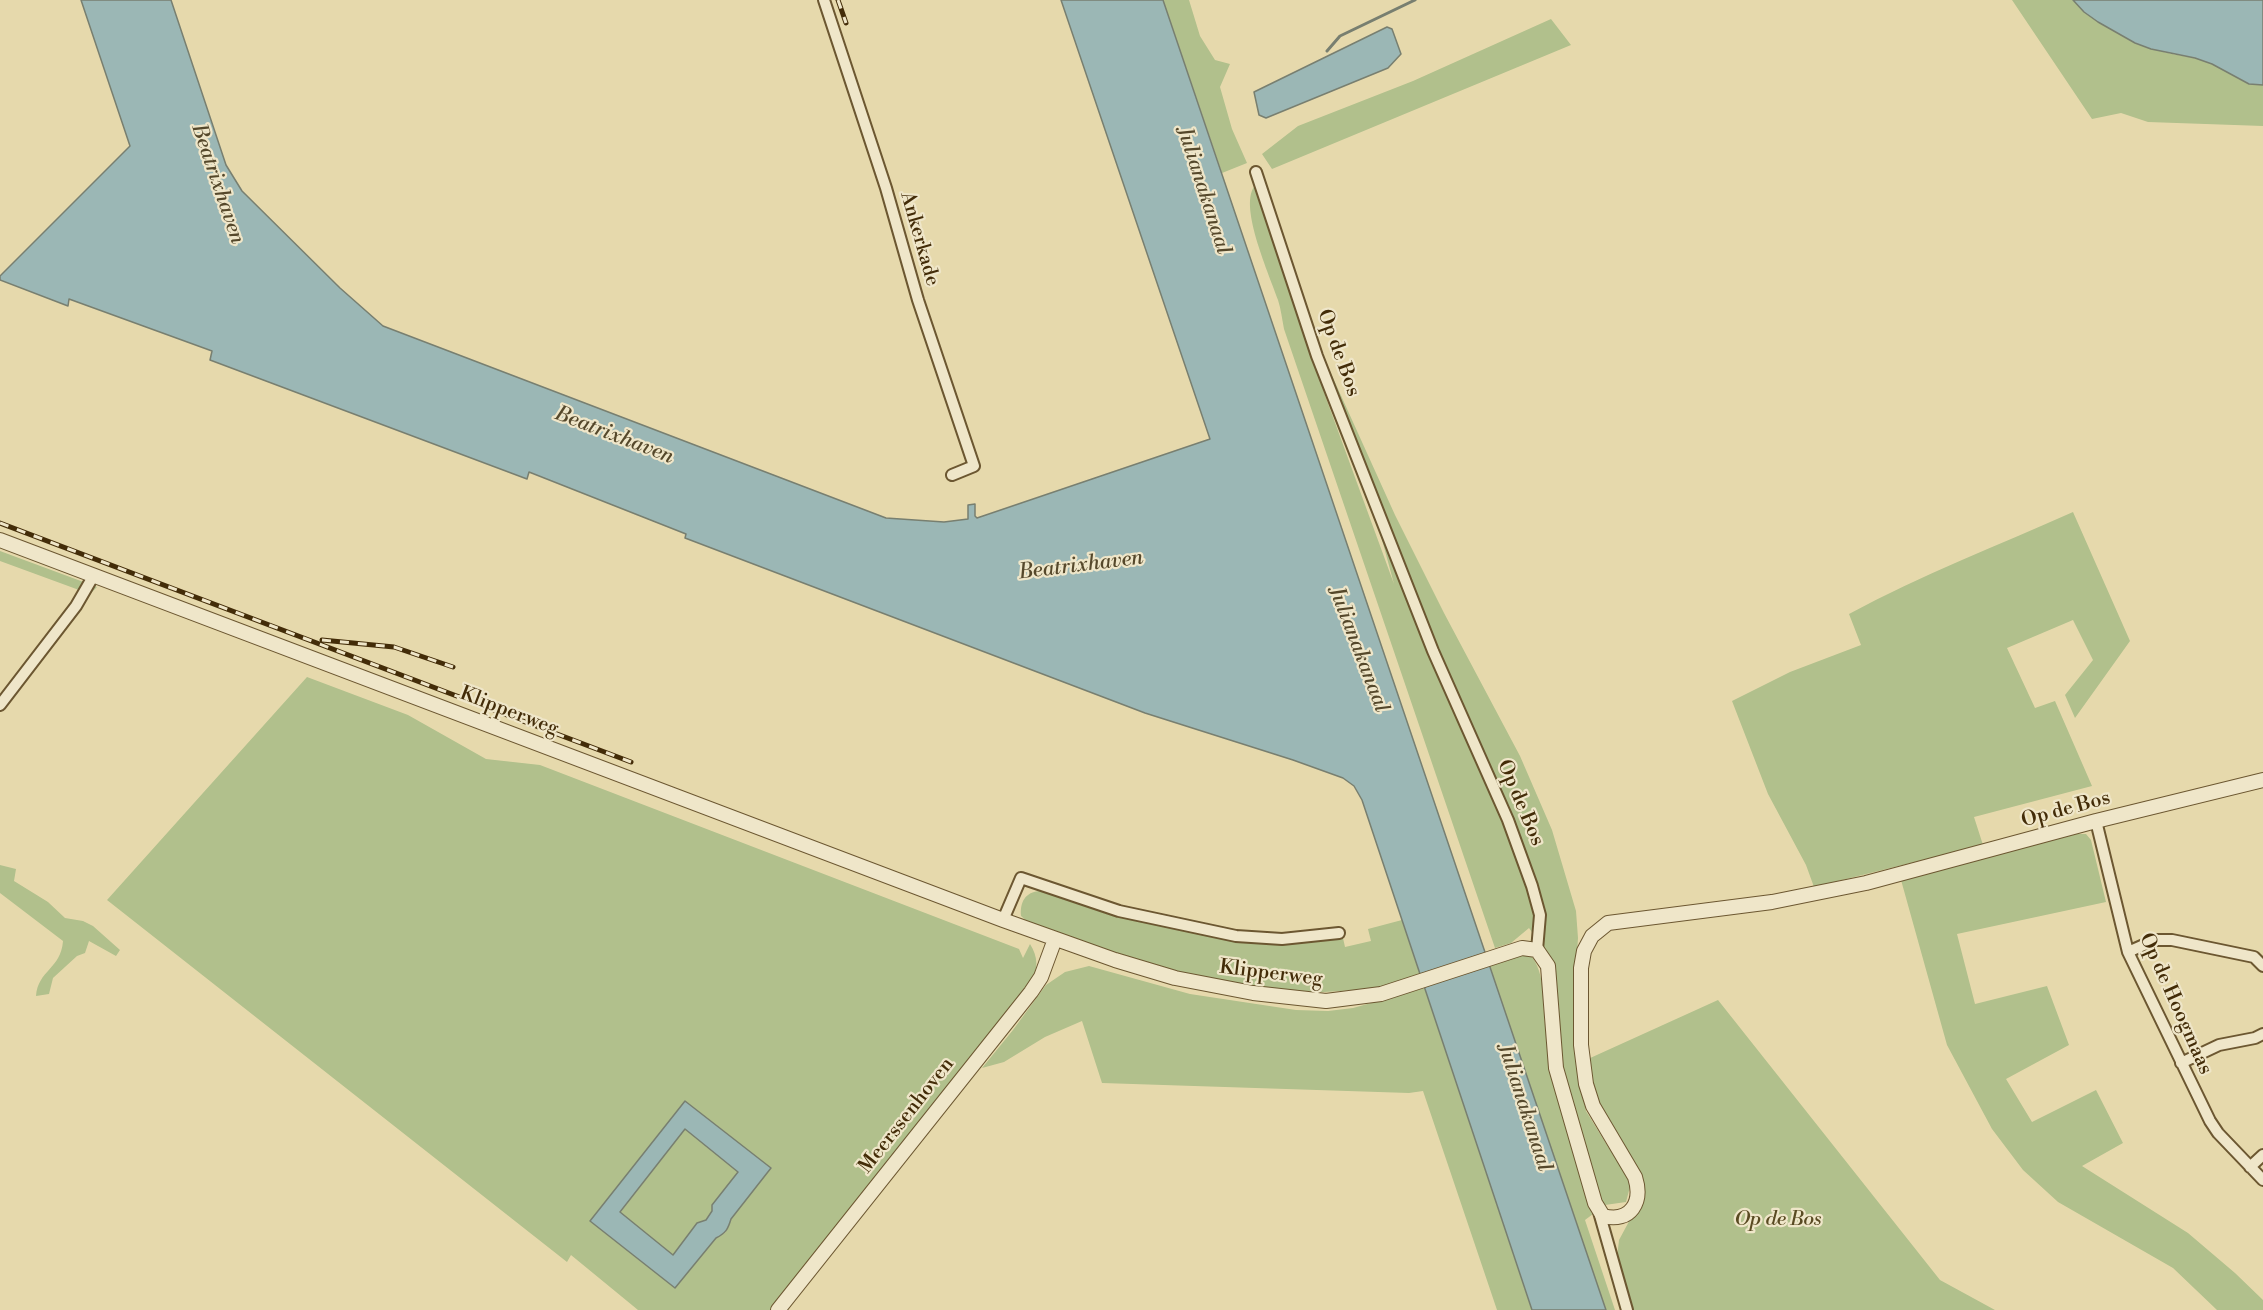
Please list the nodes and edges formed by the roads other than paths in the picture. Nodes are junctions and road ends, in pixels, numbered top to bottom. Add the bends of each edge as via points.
1 (824, 0) edge
2 (1256, 172) dead end
3 (952, 475) dead end
4 (0, 540) edge
5 (94, 575) junction
6 (0, 705) edge
7 (2263, 780) edge
8 (2096, 821) junction
9 (1003, 920) junction
10 (1339, 933) dead end
11 (1055, 939) junction
12 (1537, 950) junction
13 (2128, 952) junction
14 (2263, 966) edge
15 (2263, 1034) edge
16 (2181, 1063) junction
17 (2263, 1155) edge
18 (2250, 1167) junction
19 (2263, 1180) edge
20 (1599, 1212) junction
21 (778, 1310) edge
22 (1627, 1310) edge

1 - 3 street, Ankerkade via 974,466
2 - 12 street, Op de Bos via 1317,357 1433,651 1508,820 1532,886 1540,915
4 - 5 street, Klipperweg
5 - 6 street via 76,606
5 - 9 street, Klipperweg
7 - 8 street, Op de Bos
8 - 13 street, Op de Hoogmaas
8 - 20 street, Op de Bos via 1866,883 1772,902 1608,923 1598,930 1586,945 1581,968 1581,1045 1586,1084 1593,1106 1639,1188 1630,1212 1620,1218
9 - 10 street, Klipperweg via 1021,878 1119,911 1236,936 1282,939
9 - 11 street, Klipperweg
11 - 12 street, Klipperweg via 1175,978 1290,998 1343,1000 1381,994 1522,948
11 - 21 street, Meerssenhoven via 1031,992
12 - 20 street, Op de Bos via 1548,966 1556,1068
13 - 14 street via 2155,940 2172,940 2254,957
13 - 16 street, Op de Hoogmaas
15 - 16 street via 2218,1045
16 - 18 street, Op de Hoogmaas via 2213,1127
17 - 18 street
18 - 19 street, Op de Hoogmaas
20 - 22 street

